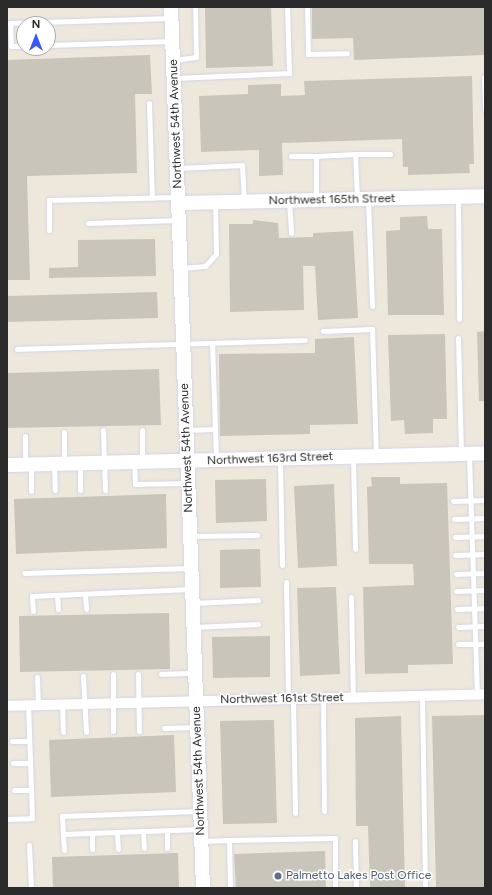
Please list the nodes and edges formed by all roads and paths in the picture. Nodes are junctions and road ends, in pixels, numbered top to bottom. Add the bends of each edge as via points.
1 (195, 7) edge
2 (287, 7) edge
3 (307, 7) edge
4 (172, 12) edge
5 (56, 19) edge
6 (16, 22) edge
7 (173, 41) junction
8 (56, 45) edge
9 (16, 46) edge
10 (347, 53) dead end
11 (174, 60) junction
12 (484, 77) dead end
13 (175, 78) junction
14 (149, 103) dead end
15 (485, 110) edge
16 (355, 154) junction
17 (390, 154) dead end
18 (291, 156) dead end
19 (316, 156) junction
20 (178, 168) junction
21 (485, 196) edge
22 (458, 197) junction
23 (152, 198) junction
24 (362, 199) junction
25 (179, 200) junction
26 (316, 200) junction
27 (289, 201) junction
28 (244, 202) junction
29 (214, 203) junction
30 (179, 220) junction
31 (88, 223) dead end
32 (49, 230) dead end
33 (291, 233) dead end
34 (181, 268) junction
35 (372, 306) dead end
36 (459, 319) dead end
37 (323, 331) dead end
38 (458, 338) dead end
39 (305, 340) dead end
40 (212, 343) junction
41 (184, 344) junction
42 (17, 349) dead end
43 (215, 429) junction
44 (103, 430) dead end
45 (142, 430) dead end
46 (186, 430) junction
47 (64, 432) dead end
48 (25, 436) dead end
49 (485, 453) edge
50 (465, 454) junction
51 (376, 456) junction
52 (353, 457) junction
53 (280, 459) junction
54 (216, 460) junction
55 (187, 461) junction
56 (138, 462) junction
57 (104, 463) junction
58 (59, 464) junction
59 (80, 464) junction
60 (7, 465) edge
61 (28, 465) junction
62 (188, 484) junction
63 (55, 490) dead end
64 (80, 490) dead end
65 (106, 490) dead end
66 (32, 492) dead end
67 (471, 500) junction
68 (485, 500) edge
69 (453, 501) dead end
70 (471, 518) junction
71 (485, 518) edge
72 (454, 519) dead end
73 (257, 534) dead end
74 (190, 536) junction
75 (472, 536) junction
76 (485, 536) edge
77 (454, 537) dead end
78 (355, 549) dead end
79 (485, 554) edge
80 (455, 555) dead end
81 (472, 555) junction
82 (282, 565) dead end
83 (191, 568) junction
84 (24, 573) dead end
85 (473, 573) junction
86 (485, 573) edge
87 (456, 574) dead end
88 (286, 582) dead end
89 (474, 590) junction
90 (485, 590) edge
91 (456, 591) dead end
92 (85, 594) junction
93 (57, 595) junction
94 (192, 596) junction
95 (351, 597) dead end
96 (258, 600) dead end
97 (474, 608) junction
98 (485, 608) edge
99 (86, 609) dead end
100 (457, 609) dead end
101 (58, 610) dead end
102 (32, 611) dead end
103 (258, 624) dead end
104 (485, 626) edge
105 (193, 627) junction
106 (458, 627) dead end
107 (475, 627) junction
108 (458, 644) dead end
109 (475, 644) junction
110 (485, 644) edge
111 (195, 673) junction
112 (113, 674) dead end
113 (138, 674) dead end
114 (161, 674) dead end
115 (83, 676) dead end
116 (37, 677) dead end
117 (481, 694) edge
118 (422, 695) junction
119 (353, 697) junction
120 (323, 698) junction
121 (291, 699) junction
122 (196, 701) junction
123 (138, 703) junction
124 (85, 704) junction
125 (113, 704) junction
126 (62, 705) junction
127 (7, 706) edge
128 (33, 706) junction
129 (197, 726) junction
130 (164, 728) dead end
131 (139, 730) dead end
132 (63, 732) dead end
133 (86, 732) dead end
134 (114, 732) dead end
135 (12, 741) dead end
136 (29, 741) junction
137 (13, 763) dead end
138 (30, 763) junction
139 (14, 790) dead end
140 (31, 790) junction
141 (200, 811) junction
142 (324, 811) dead end
143 (295, 813) dead end
144 (7, 819) edge
145 (167, 830) junction
146 (143, 831) junction
147 (117, 832) junction
148 (92, 833) junction
149 (63, 834) junction
150 (201, 835) junction
151 (229, 840) junction
152 (355, 841) dead end
153 (29, 845) dead end
154 (144, 848) dead end
155 (167, 848) dead end
156 (92, 849) dead end
157 (118, 849) dead end
158 (64, 850) dead end
159 (30, 888) edge
160 (203, 888) edge
161 (230, 888) edge
162 (335, 888) edge
163 (356, 888) edge
164 (425, 888) edge

1 - 11 lane via 196,57
2 - 13 lane via 289,73
3 - 10 lane via 308,54
4 - 5 lane
4 - 7 street, Northwest 54th Avenue
6 - 9 lane via 10,22 11,46
7 - 8 lane
7 - 11 street, Northwest 54th Avenue
11 - 13 street, Northwest 54th Avenue
12 - 15 lane
13 - 20 street, Northwest 54th Avenue
14 - 23 lane
16 - 17 lane
16 - 19 lane
16 - 24 lane
18 - 19 lane
19 - 26 lane
20 - 25 street, Northwest 54th Avenue
20 - 28 lane via 242,165
21 - 22 street, Northwest 165th Street
22 - 24 street, Northwest 165th Street
22 - 36 lane
23 - 25 lane
23 - 32 lane via 48,200
24 - 26 street, Northwest 165th Street
24 - 35 lane
25 - 29 street, Northwest 165th Street
25 - 30 street, Northwest 54th Avenue
26 - 27 street, Northwest 165th Street
27 - 28 street, Northwest 165th Street
27 - 33 lane
28 - 29 street, Northwest 165th Street
29 - 34 lane via 216,254 205,266
30 - 31 lane
30 - 34 street, Northwest 54th Avenue
34 - 41 street, Northwest 54th Avenue
37 - 51 lane via 372,329
38 - 50 lane
39 - 40 lane
40 - 41 lane
40 - 43 lane
41 - 42 lane
41 - 46 street, Northwest 54th Avenue
43 - 46 lane
43 - 54 lane
44 - 57 lane
45 - 56 lane
46 - 55 street, Northwest 54th Avenue
47 - 58 lane
48 - 61 lane
49 - 50 street, Northwest 163rd Street
50 - 51 street, Northwest 163rd Street
50 - 67 lane
51 - 52 street, Northwest 163rd Street
52 - 53 street, Northwest 163rd Street
52 - 78 lane
53 - 54 street, Northwest 163rd Street
53 - 82 lane
54 - 55 street, Northwest 163rd Street
55 - 56 street, Northwest 163rd Street
55 - 62 street, Northwest 54th Avenue
56 - 57 street, Northwest 163rd Street
56 - 62 lane via 135,484
57 - 59 street, Northwest 163rd Street
57 - 65 lane
58 - 59 street, Northwest 163rd Street
58 - 61 street, Northwest 163rd Street
58 - 63 lane
59 - 64 lane
60 - 61 street, Northwest 163rd Street
61 - 66 lane
62 - 74 street, Northwest 54th Avenue
67 - 68 lane
67 - 69 lane
67 - 70 lane
70 - 71 lane
70 - 72 lane
70 - 75 lane
73 - 74 lane
74 - 83 street, Northwest 54th Avenue
75 - 76 lane
75 - 77 lane
75 - 81 lane
79 - 81 lane
80 - 81 lane
81 - 85 lane
83 - 84 lane
83 - 94 street, Northwest 54th Avenue
85 - 86 lane
85 - 87 lane
85 - 89 lane
88 - 121 lane
89 - 90 lane
89 - 91 lane
89 - 97 lane
92 - 93 lane
92 - 94 lane
92 - 99 lane
93 - 101 lane
93 - 102 lane via 32,596
94 - 96 lane
94 - 105 street, Northwest 54th Avenue
95 - 119 lane
97 - 98 lane
97 - 100 lane
97 - 107 lane
103 - 105 lane
104 - 107 lane
105 - 111 street, Northwest 54th Avenue
106 - 107 lane
107 - 109 lane
108 - 109 lane
109 - 110 lane
109 - 117 lane
111 - 114 lane
111 - 122 street, Northwest 54th Avenue
112 - 125 lane
113 - 123 lane
115 - 124 lane
116 - 128 lane
117 - 118 street, Northwest 161st Street
118 - 119 street, Northwest 161st Street
118 - 164 lane
119 - 120 street, Northwest 161st Street
120 - 121 street, Northwest 161st Street
120 - 142 lane
121 - 122 street, Northwest 161st Street
121 - 143 lane
122 - 123 street, Northwest 161st Street
122 - 129 street, Northwest 54th Avenue
123 - 125 street, Northwest 161st Street
123 - 131 lane
124 - 125 street, Northwest 161st Street
124 - 126 street, Northwest 161st Street
124 - 133 lane
125 - 134 lane
126 - 128 street, Northwest 161st Street
126 - 132 lane
127 - 128 street, Northwest 161st Street
128 - 136 lane
129 - 130 lane
129 - 141 street, Northwest 54th Avenue
135 - 136 lane
136 - 138 lane
137 - 138 lane
138 - 140 lane
139 - 140 lane
140 - 144 lane via 32,818
141 - 149 lane via 62,816
141 - 150 street, Northwest 54th Avenue
145 - 146 lane
145 - 150 lane
145 - 155 lane
146 - 147 lane
146 - 154 lane
147 - 148 lane
147 - 157 lane
148 - 149 lane
148 - 156 lane
149 - 158 lane
150 - 151 lane
150 - 160 street, Northwest 54th Avenue
151 - 161 lane
151 - 162 lane via 335,838
152 - 163 lane
153 - 159 lane

